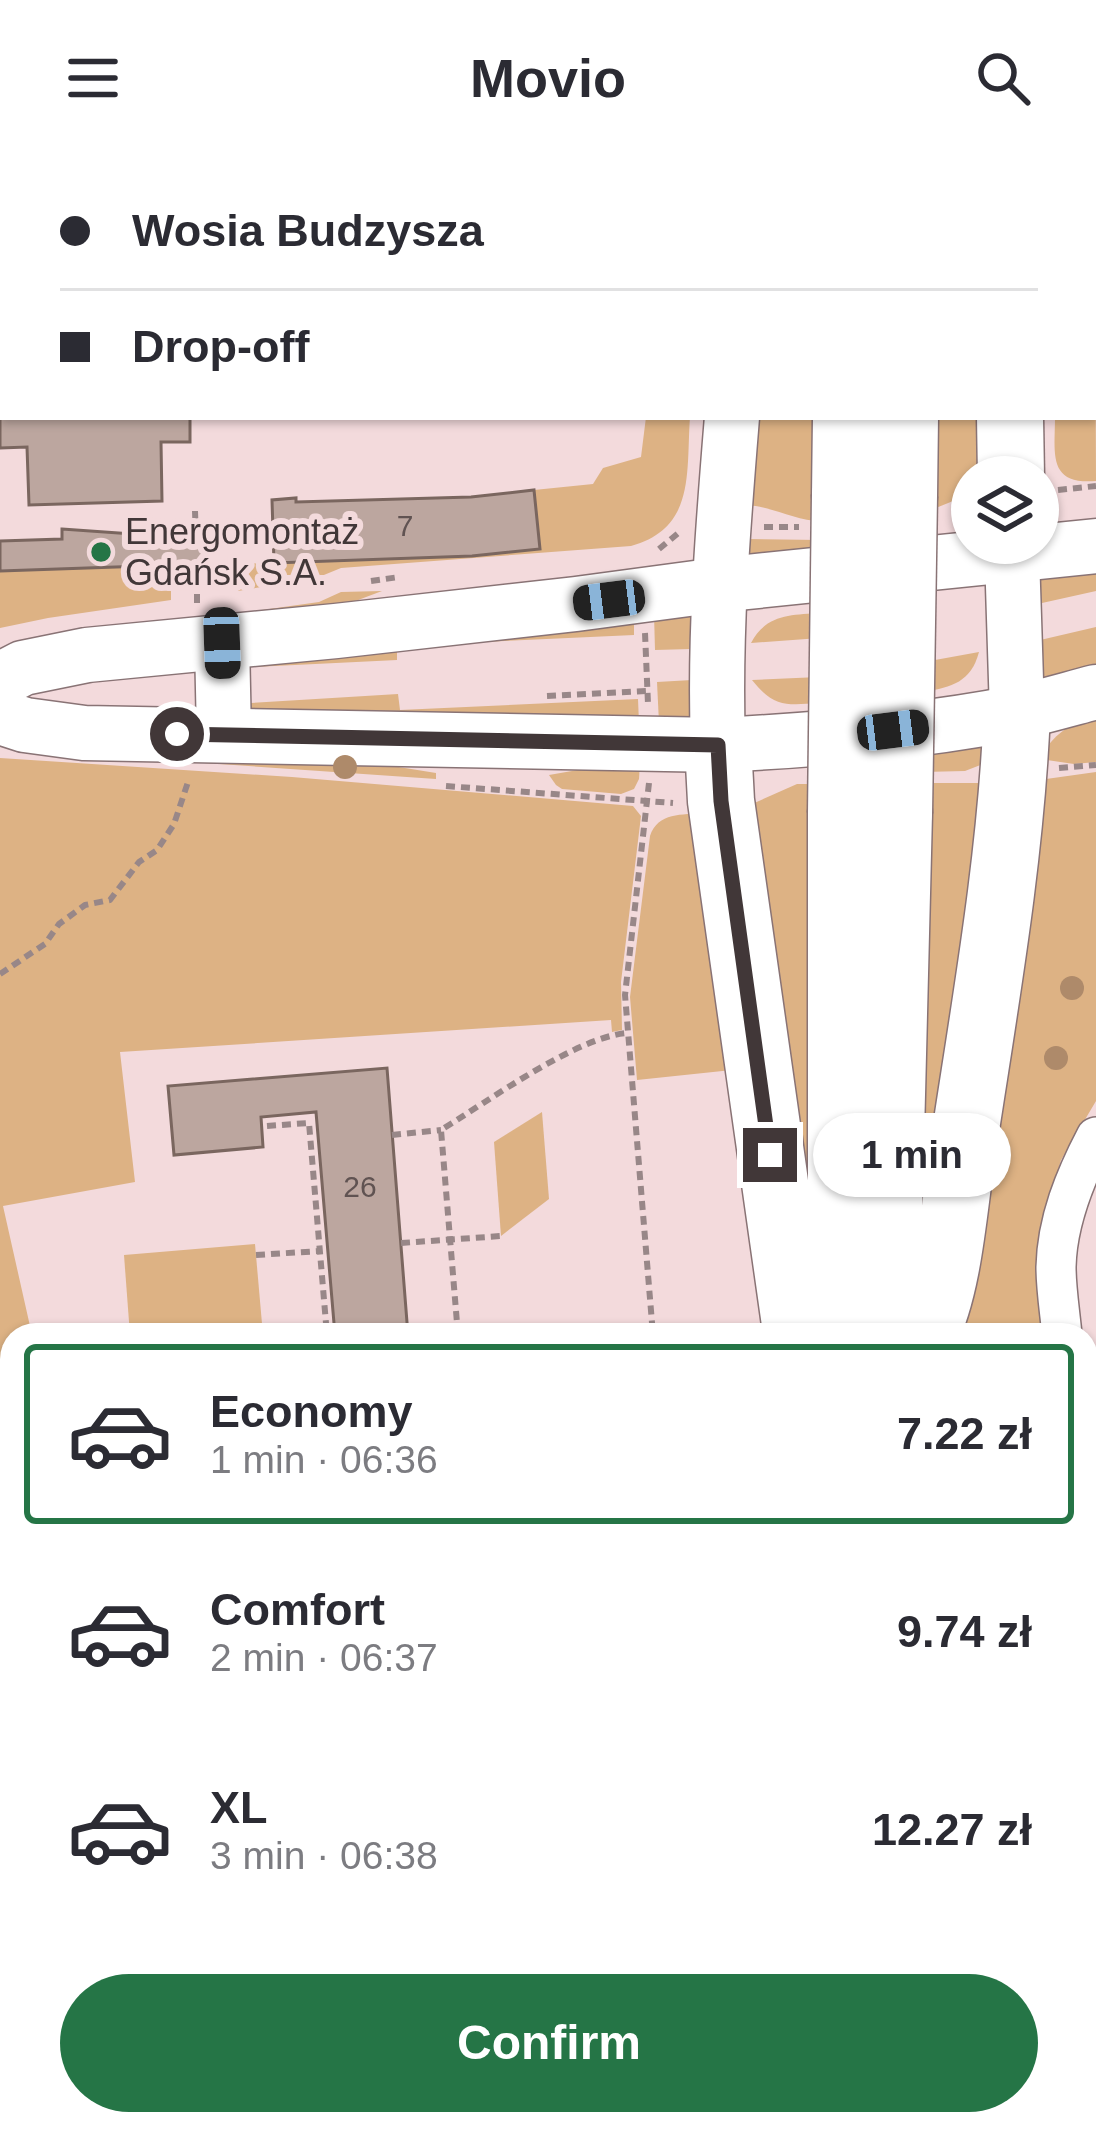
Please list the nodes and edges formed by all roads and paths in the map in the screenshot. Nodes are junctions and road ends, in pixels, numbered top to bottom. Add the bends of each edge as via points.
1 (732, 420) edge
2 (847, 420) edge
3 (903, 420) edge
4 (1011, 420) edge
5 (1022, 456) edge
6 (1059, 485) edge
7 (1096, 486) edge
8 (874, 495) junction
9 (195, 511) dead end
10 (692, 522) dead end
11 (196, 539) dead end
12 (1096, 546) edge
13 (1059, 547) edge
14 (951, 556) edge
15 (197, 564) dead end
16 (1012, 564) edge
17 (645, 577) junction
18 (718, 585) junction
19 (210, 625) junction
20 (0, 680) edge
21 (1096, 692) edge
22 (1017, 712) junction
23 (0, 716) edge
24 (649, 744) junction
25 (718, 745) junction
26 (208, 751) junction
27 (870, 813) junction
28 (0, 974) edge
29 (627, 1033) junction
30 (267, 1126) dead end
31 (441, 1130) junction
32 (392, 1135) dead end
33 (1096, 1137) edge
34 (501, 1237) dead end
35 (451, 1240) junction
36 (400, 1243) dead end
37 (320, 1251) junction
38 (256, 1255) dead end
39 (326, 1323) edge
40 (457, 1323) edge
41 (652, 1323) edge
42 (795, 1323) edge
43 (842, 1323) edge
44 (886, 1323) edge
45 (931, 1323) edge
46 (1061, 1323) edge

1 - 18 street
2 - 8 highway
3 - 8 highway
4 - 5 highway
6 - 7 path
8 - 27 highway, bridge
9 - 11 path
10 - 17 path
12 - 13 street
14 - 18 street
15 - 19 path
16 - 22 street
17 - 18 street
17 - 19 street
17 - 24 path
18 - 25 street
19 - 20 street
19 - 26 street
21 - 22 street
22 - 25 street
22 - 45 highway via 998,917
23 - 26 street
24 - 25 street
24 - 26 street
24 - 29 path
25 - 42 highway
26 - 28 path via 157,850 110,900 85,905
27 - 43 highway
27 - 44 highway
29 - 31 path via 568,1052
29 - 41 path
30 - 37 path via 309,1123
31 - 32 path
31 - 35 path
33 - 46 street via 1062,1224
34 - 35 path
35 - 36 path
35 - 40 path
37 - 38 path
37 - 39 path

